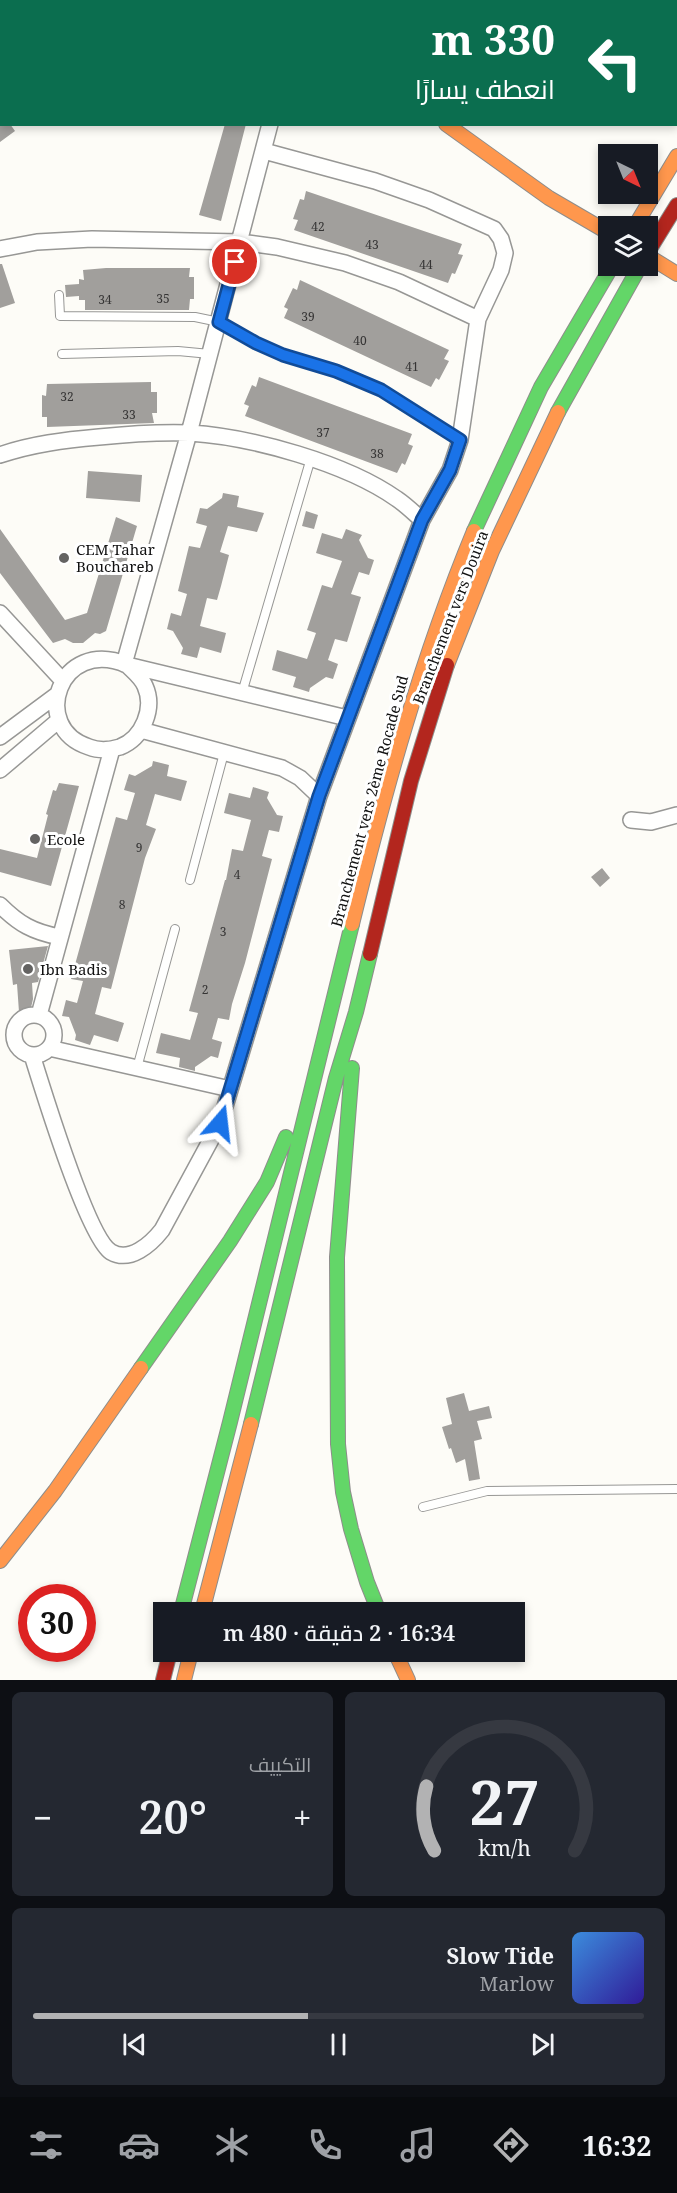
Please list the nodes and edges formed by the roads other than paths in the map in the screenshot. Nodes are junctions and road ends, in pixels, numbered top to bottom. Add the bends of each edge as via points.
1 (270, 126) edge
2 (449, 126) edge
3 (264, 151) junction
4 (677, 156) edge
5 (677, 205) edge
6 (641, 216) edge
7 (598, 227) edge
8 (658, 236) edge
9 (240, 242) junction
10 (0, 249) edge
11 (658, 262) edge
12 (677, 274) edge
13 (606, 276) edge
14 (634, 276) edge
15 (59, 295) dead end
16 (478, 319) junction
17 (219, 322) junction
18 (62, 354) dead end
19 (211, 354) junction
20 (189, 433) junction
21 (460, 440) junction
22 (0, 455) edge
23 (311, 458) junction
24 (422, 520) junction
25 (0, 613) edge
26 (126, 665) junction
27 (60, 687) junction
28 (242, 693) junction
29 (347, 718) junction
30 (59, 720) junction
31 (141, 729) junction
32 (0, 737) edge
33 (112, 749) junction
34 (224, 753) junction
35 (0, 770) edge
36 (319, 796) junction
37 (677, 814) edge
38 (632, 820) dead end
39 (190, 880) dead end
40 (0, 905) edge
41 (175, 929) dead end
42 (60, 937) junction
43 (336, 991) junction
44 (357, 1005) junction
45 (39, 1015) junction
46 (49, 1048) junction
47 (32, 1055) junction
48 (137, 1068) junction
49 (230, 1089) junction
50 (677, 1489) edge
51 (423, 1507) dead end
52 (0, 1561) edge
53 (184, 1602) edge
54 (205, 1602) edge
55 (375, 1602) edge
56 (168, 1662) edge
57 (189, 1662) edge
58 (400, 1662) edge
59 (163, 1680) edge
60 (184, 1680) edge
61 (408, 1680) edge

1 - 3 street
2 - 7 main road via 549,198
3 - 9 street
3 - 16 street via 375,181 494,229 505,253
4 - 6 main road
5 - 8 main road
9 - 10 street via 92,239
9 - 16 street via 345,263 399,282
9 - 17 street
11 - 12 main road
13 - 43 main road, Branchement vers 2ème Rocade Sud via 542,386 462,557 397,747
14 - 44 main road, Branchement vers Douira via 535,455 452,651 405,806
15 - 17 lane via 60,316 195,317
16 - 21 street
17 - 19 street
17 - 21 lane via 283,355 381,390
18 - 19 lane
19 - 20 street
20 - 22 street via 67,440
20 - 23 street via 246,441
20 - 26 street
21 - 24 street via 450,470
23 - 24 street via 397,499
23 - 28 lane
24 - 29 street
25 - 27 street
26 - 27 street via 99,658 85,662 72,670
26 - 28 street
26 - 31 street via 146,687 148,709
27 - 30 street
27 - 32 street
28 - 29 street
29 - 36 street
30 - 33 street via 80,745 95,750
30 - 35 street
31 - 33 street via 123,746
31 - 34 street
33 - 42 street
34 - 36 street via 282,768
34 - 39 lane
36 - 49 street
37 - 38 street via 651,822
40 - 42 street via 27,927
41 - 48 lane
42 - 45 street
43 - 52 main road via 267,1182 110,1414
43 - 53 main road
44 - 54 main road
44 - 55 main road via 337,1257 338,1444 351,1529
45 - 46 street via 53,1029
45 - 47 street via 25,1016 15,1026 14,1040 21,1050
46 - 47 street
46 - 48 street
47 - 49 street via 60,1142 96,1232 114,1253 127,1255 141,1250 162,1230 220,1123
48 - 49 street
50 - 51 lane via 487,1491
56 - 59 main road
57 - 60 main road
58 - 61 main road

